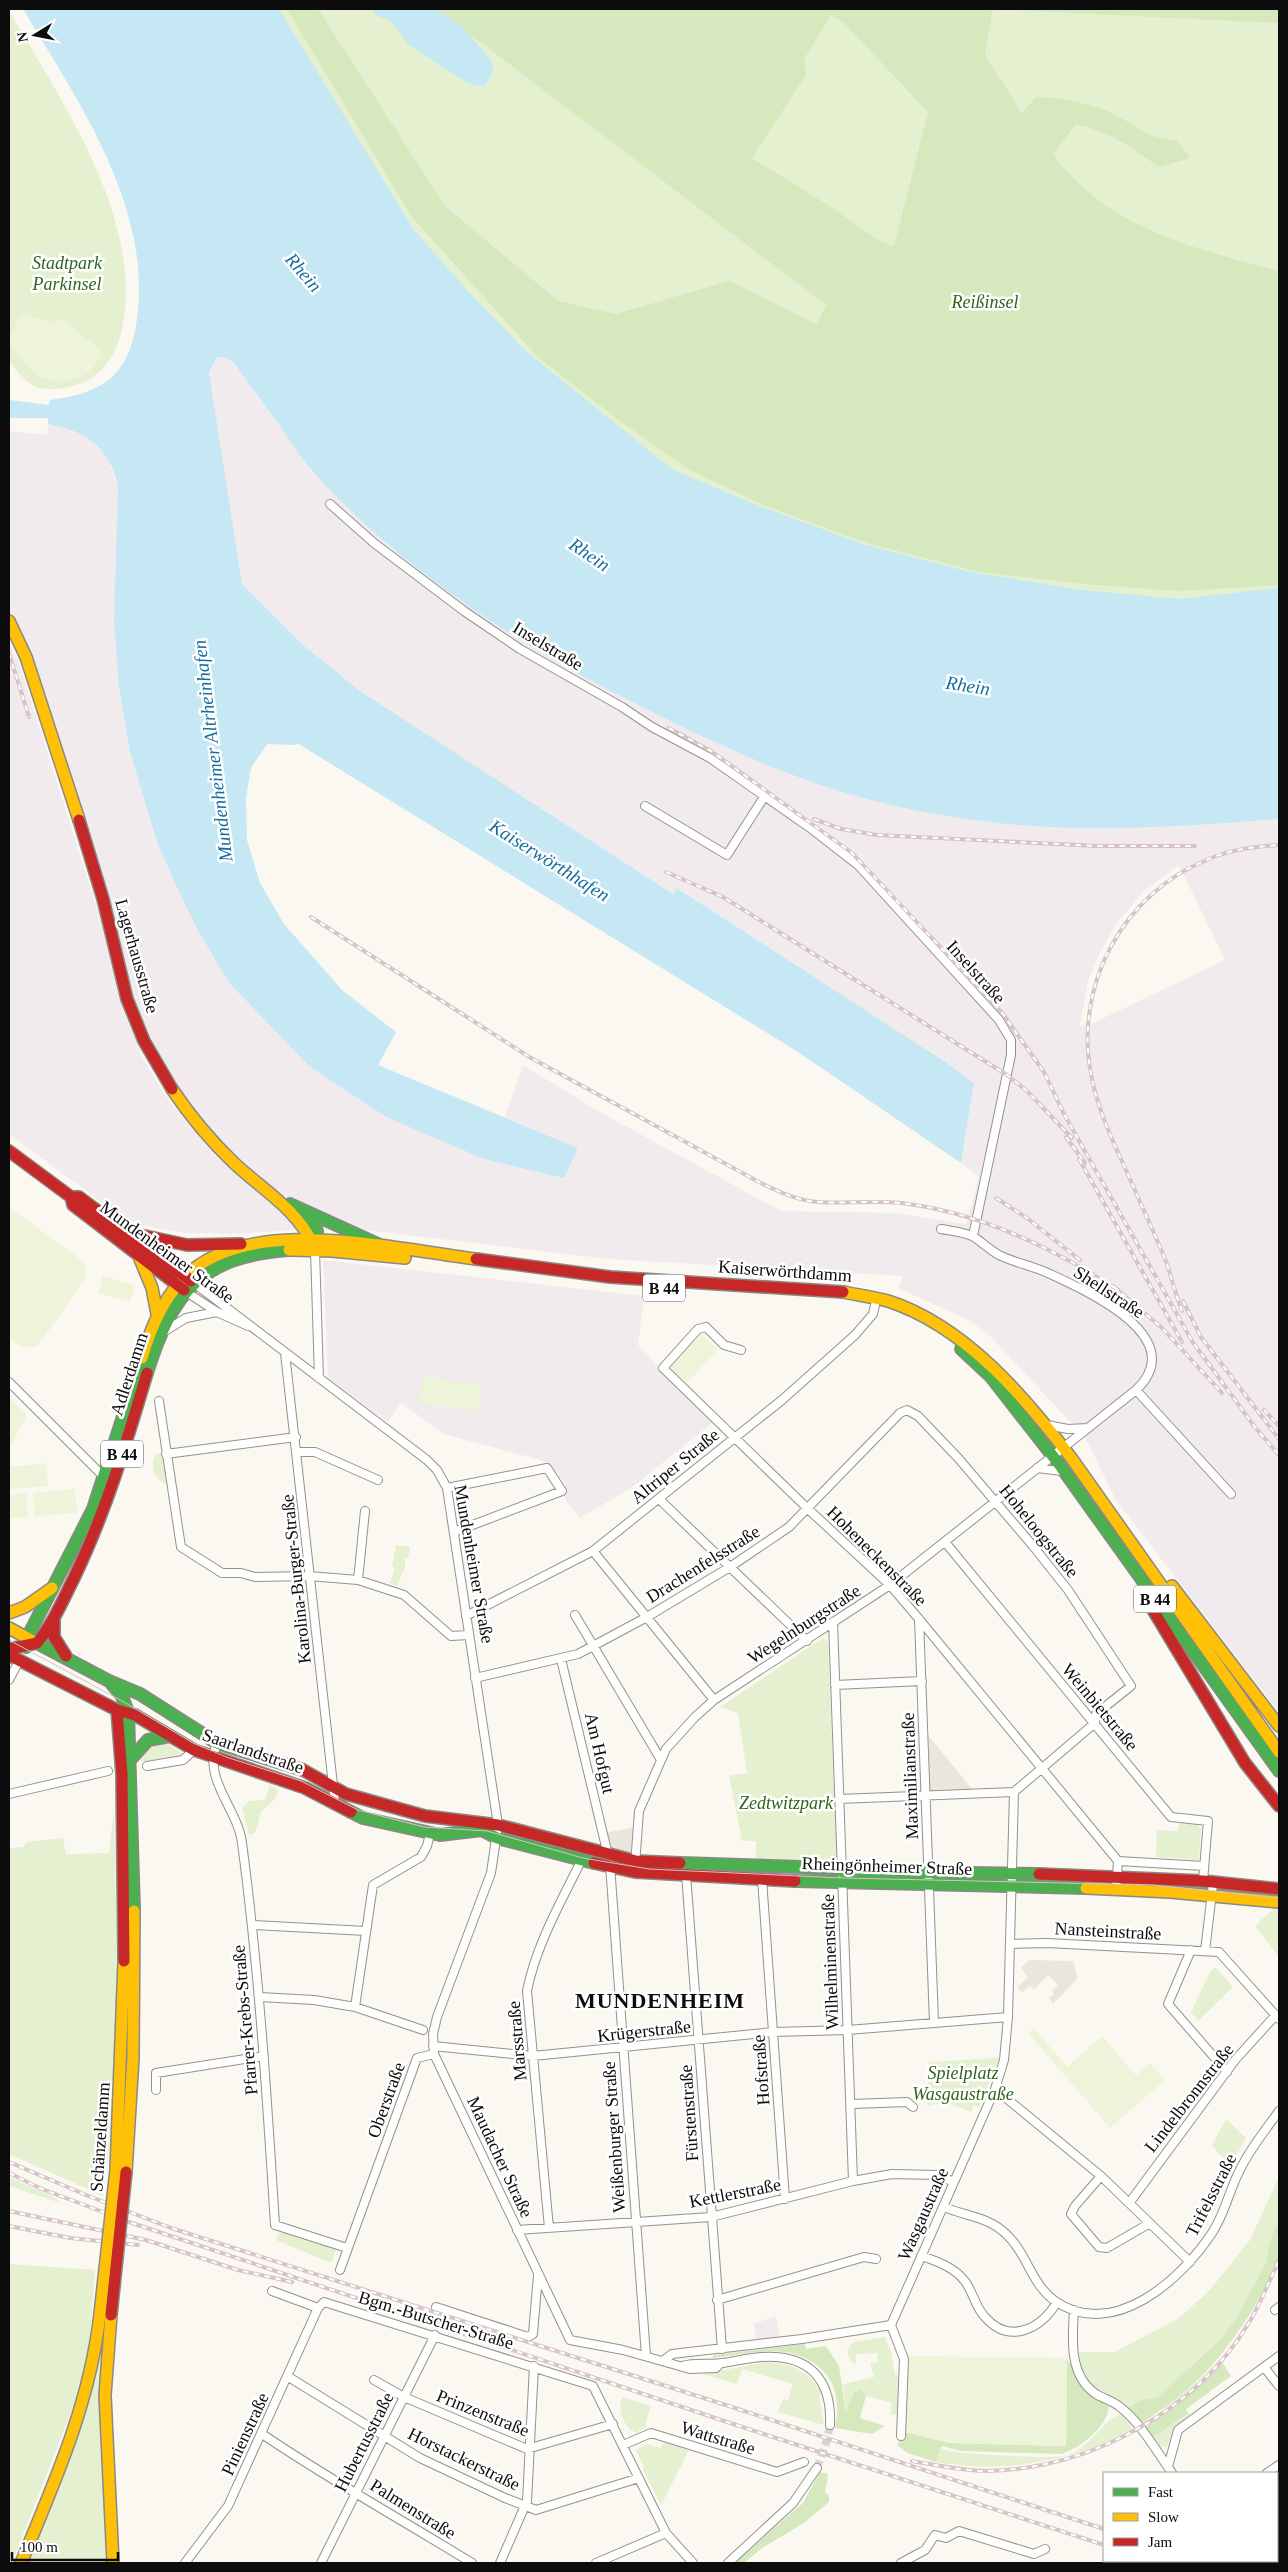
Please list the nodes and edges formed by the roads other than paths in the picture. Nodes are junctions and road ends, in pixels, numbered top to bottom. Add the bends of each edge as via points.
1 (330, 504) dead end
2 (9, 621) edge
3 (764, 796) junction
4 (645, 806) dead end
5 (9, 1151) edge
6 (275, 1194) junction
7 (72, 1197) junction
8 (301, 1210) junction
9 (941, 1229) dead end
10 (122, 1230) junction
11 (973, 1236) junction
12 (315, 1243) junction
13 (246, 1244) junction
14 (384, 1247) junction
15 (138, 1255) junction
16 (185, 1283) junction
17 (875, 1305) junction
18 (217, 1312) junction
19 (157, 1314) junction
20 (250, 1326) junction
21 (159, 1335) junction
22 (741, 1350) dead end
23 (286, 1353) junction
24 (319, 1378) junction
25 (9, 1382) edge
26 (1136, 1390) junction
27 (159, 1401) dead end
28 (907, 1410) joint
29 (1046, 1425) junction
30 (1089, 1428) junction
31 (296, 1436) junction
32 (735, 1437) junction
33 (1064, 1448) junction
34 (298, 1452) junction
35 (166, 1454) junction
36 (1058, 1464) junction
37 (1037, 1468) junction
38 (378, 1480) dead end
39 (108, 1481) junction
40 (446, 1488) junction
41 (1231, 1494) dead end
42 (660, 1498) junction
43 (996, 1502) junction
44 (807, 1508) junction
45 (365, 1511) dead end
46 (454, 1532) junction
47 (1114, 1541) junction
48 (945, 1542) junction
49 (593, 1551) junction
50 (1143, 1560) junction
51 (730, 1567) junction
52 (309, 1576) junction
53 (358, 1580) junction
54 (890, 1585) junction
55 (54, 1586) junction
56 (9, 1613) edge
57 (576, 1615) dead end
58 (466, 1616) junction
59 (54, 1617) junction
60 (647, 1617) junction
61 (919, 1618) junction
62 (833, 1622) junction
63 (9, 1628) edge
64 (469, 1635) junction
65 (807, 1641) junction
66 (30, 1643) junction
67 (594, 1646) junction
68 (9, 1649) edge
69 (14, 1658) edge
70 (68, 1659) junction
71 (561, 1659) junction
72 (34, 1666) junction
73 (476, 1678) junction
74 (9, 1680) edge
75 (922, 1681) junction
76 (112, 1684) junction
77 (835, 1685) junction
78 (714, 1700) junction
79 (148, 1704) junction
80 (124, 1709) junction
81 (1095, 1724) junction
82 (1279, 1726) edge
83 (170, 1736) junction
84 (218, 1743) junction
85 (194, 1750) junction
86 (1279, 1752) edge
87 (213, 1758) junction
88 (130, 1760) junction
89 (661, 1760) junction
90 (147, 1766) dead end
91 (1042, 1770) junction
92 (108, 1771) dead end
93 (1279, 1771) edge
94 (332, 1786) junction
95 (1014, 1792) junction
96 (9, 1794) edge
97 (925, 1796) junction
98 (840, 1799) junction
99 (335, 1803) junction
100 (1279, 1806) edge
101 (498, 1825) junction
102 (430, 1834) junction
103 (497, 1838) junction
104 (609, 1856) junction
105 (581, 1861) junction
106 (1118, 1861) junction
107 (636, 1866) junction
108 (1204, 1866) junction
109 (610, 1868) junction
110 (842, 1871) junction
111 (928, 1871) junction
112 (1011, 1873) junction
113 (686, 1874) junction
114 (1117, 1876) junction
115 (762, 1879) junction
116 (842, 1883) junction
117 (929, 1883) junction
118 (1209, 1886) junction
119 (1010, 1887) junction
120 (1279, 1889) edge
121 (1116, 1890) junction
122 (1279, 1902) edge
123 (253, 1925) junction
124 (366, 1931) junction
125 (1010, 1944) junction
126 (1191, 1950) junction
127 (1205, 1951) junction
128 (260, 1997) junction
129 (356, 2007) junction
130 (1008, 2017) junction
131 (1277, 2018) edge
132 (934, 2023) junction
133 (423, 2030) dead end
134 (848, 2030) junction
135 (773, 2032) junction
136 (698, 2041) junction
137 (623, 2049) junction
138 (434, 2050) junction
139 (264, 2056) junction
140 (533, 2056) junction
141 (1227, 2072) junction
142 (995, 2089) junction
143 (156, 2090) dead end
144 (852, 2104) junction
145 (913, 2107) dead end
146 (1279, 2111) edge
147 (121, 2171) junction
148 (1101, 2176) junction
149 (853, 2181) junction
150 (954, 2182) junction
151 (785, 2199) junction
152 (1130, 2202) junction
153 (944, 2206) junction
154 (711, 2217) junction
155 (636, 2222) junction
156 (1150, 2223) junction
157 (549, 2228) junction
158 (517, 2230) junction
159 (347, 2248) junction
160 (921, 2256) junction
161 (876, 2259) dead end
162 (1190, 2262) junction
163 (340, 2270) dead end
164 (538, 2273) junction
165 (272, 2291) dead end
166 (717, 2300) junction
167 (1057, 2302) junction
168 (436, 2307) dead end
169 (318, 2308) junction
170 (1074, 2310) junction
171 (106, 2314) junction
172 (891, 2324) junction
173 (435, 2335) junction
174 (722, 2349) junction
175 (646, 2356) junction
176 (1279, 2356) edge
177 (663, 2362) junction
178 (534, 2366) junction
179 (1264, 2367) junction
180 (287, 2376) junction
181 (374, 2380) dead end
182 (1279, 2386) edge
183 (404, 2397) junction
184 (613, 2424) junction
185 (830, 2426) tunnel mouth
186 (262, 2434) junction
187 (384, 2436) junction
188 (901, 2436) dead end
189 (623, 2445) junction
190 (530, 2448) junction
191 (804, 2462) dead end
192 (1279, 2465) edge
193 (817, 2468) tunnel mouth
194 (1170, 2470) edge
195 (1268, 2472) edge
196 (639, 2478) junction
197 (355, 2491) junction
198 (526, 2506) junction
199 (666, 2532) junction
200 (1044, 2549) dead end
201 (21, 2563) edge
202 (113, 2563) edge
203 (185, 2563) edge
204 (321, 2563) edge
205 (472, 2563) edge
206 (500, 2563) edge
207 (596, 2563) edge
208 (693, 2563) edge
209 (728, 2563) edge
210 (901, 2563) edge

1 - 3 street, Inselstraße via 374,543 520,649 710,758
2 - 6 main road, Lagerhausstraße via 26,657 102,898 136,1022 186,1110 237,1165
3 - 4 street via 727,855
3 - 11 street, Inselstraße via 858,865 1008,1032 1011,1040 1007,1075
5 - 7 main road, Mundenheimer Straße
6 - 8 main road
6 - 12 main road, Lagerhausstraße via 303,1224
7 - 10 main road, Mundenheimer Straße via 79,1197
7 - 15 main road, Mundenheimer Straße via 72,1204
8 - 12 main road via 317,1231
8 - 14 main road
9 - 11 street, Shellstraße
10 - 13 main road via 187,1245
10 - 16 main road, Mundenheimer Straße
11 - 26 street, Shellstraße via 999,1255 1049,1273 1079,1289 1134,1324 1150,1343 1153,1362 1148,1377
12 - 13 main road, B 44 via 269,1240
12 - 14 main road, Kaiserwörthdamm / B 44
12 - 16 main road, Adlerdamm / B 44 via 241,1256
12 - 17 main road, Kaiserwörthdamm / B 44 via 609,1284 834,1297
12 - 24 street
13 - 16 main road, B 44 via 213,1255
14 - 29 main road, Kaiserwörthdamm / B 44 via 610,1276 835,1290 888,1301 919,1314 980,1354 1006,1378
15 - 16 main road, Mundenheimer Straße
15 - 19 main road via 149,1279
16 - 18 street, Mundenheimer Straße
16 - 19 main road, B 44
16 - 20 street, Mundenheimer Straße
16 - 21 main road, Adlerdamm / B 44
17 - 32 street, Altriper Straße via 873,1314 855,1335
17 - 36 main road, Kaiserwörthdamm / B 44 via 918,1321 957,1345 990,1377
18 - 20 street, Mundenheimer Straße
18 - 21 street via 186,1318
19 - 39 main road, Adlerdamm / B 44
20 - 23 street, Mundenheimer Straße
21 - 39 main road, Adlerdamm / B 44
22 - 32 street, Hoheneckenstraße via 724,1345 706,1327 698,1329 663,1368
23 - 24 street, Mundenheimer Straße
23 - 31 street, Karolina-Burger-Straße
24 - 40 street, Mundenheimer Straße via 427,1460 437,1470
25 - 39 street
26 - 30 street, Shellstraße
26 - 41 street
27 - 35 street
28 - 43 street, Hoheloogstraße via 918,1416
28 - 44 street, Drachenfelsstraße via 900,1413
29 - 30 street
29 - 33 main road, Kaiserwörthdamm / B 44
30 - 33 street, Shellstraße
31 - 34 street, Karolina-Burger-Straße
31 - 35 street
32 - 42 street, Altriper Straße
32 - 44 street, Hoheneckenstraße
33 - 36 street, Wegelnburgstraße
33 - 50 main road, Kaiserwörthdamm / B 44
34 - 38 street via 314,1452
34 - 52 street, Karolina-Burger-Straße
35 - 52 street via 181,1547 222,1572 255,1577
36 - 37 street
36 - 37 street, Wegelnburgstraße
36 - 47 main road, Kaiserwörthdamm / B 44
37 - 43 street, Wegelnburgstraße
39 - 55 main road, Adlerdamm / B 44
39 - 59 main road, Adlerdamm / B 44 via 92,1540
40 - 46 street, Mundenheimer Straße
40 - 46 street via 546,1468 562,1491
42 - 49 street, Altriper Straße
42 - 51 street
43 - 48 street, Wegelnburgstraße
43 - 81 street, Hoheloogstraße via 1068,1590 1131,1686 1096,1714
44 - 51 street, Drachenfelsstraße via 789,1527
44 - 54 street, Hoheneckenstraße
45 - 53 street
46 - 58 street, Mundenheimer Straße
47 - 93 main road, B 44
47 - 100 main road via 1196,1685 1245,1763
48 - 54 street, Wegelnburgstraße
48 - 81 street, Weinbietstraße
49 - 58 street, Altriper Straße
49 - 60 street
50 - 82 main road via 1187,1603
50 - 86 main road, B 44
51 - 60 street, Drachenfelsstraße
51 - 65 street
52 - 53 street
52 - 94 street, Karolina-Burger-Straße
53 - 64 street via 404,1595 451,1636
54 - 61 street, Hoheneckenstraße
54 - 62 street, Wegelnburgstraße
55 - 56 main road via 25,1607
55 - 66 main road, Adlerdamm / B 44
57 - 67 street
58 - 64 street, Mundenheimer Straße
59 - 66 main road, Adlerdamm / B 44
59 - 70 main road via 54,1637
60 - 67 street, Drachenfelsstraße
60 - 78 street
61 - 75 street, Maximilianstraße
61 - 91 street, Hoheneckenstraße
62 - 65 street, Wegelnburgstraße
62 - 77 street, Wilhelminenstraße
63 - 66 main road, Saarlandstraße
64 - 73 street, Mundenheimer Straße
65 - 78 street, Wegelnburgstraße
66 - 68 main road
66 - 70 main road, Saarlandstraße
66 - 72 main road
67 - 71 street, Drachenfelsstraße
67 - 89 street
69 - 72 main road, Saarlandstraße
69 - 74 street
70 - 76 main road, Saarlandstraße
71 - 73 street, Drachenfelsstraße
71 - 104 street, Am Hofgut
72 - 80 main road, Saarlandstraße
73 - 101 street, Mundenheimer Straße
75 - 77 street
75 - 97 street, Maximilianstraße
76 - 79 main road, Saarlandstraße via 128,1688
76 - 80 main road, Schänzeldamm
77 - 98 street, Wilhelminenstraße
78 - 89 street, Wegelnburgstraße via 671,1742
79 - 80 main road
79 - 84 main road, Saarlandstraße
80 - 83 main road, Saarlandstraße
80 - 88 main road, Schänzeldamm
80 - 147 main road, Schänzeldamm via 121,1756 125,1942
81 - 91 street
81 - 108 street, Weinbietstraße via 1172,1817 1208,1821
83 - 85 main road, Saarlandstraße
83 - 88 main road via 148,1740
84 - 87 street, Pfarrer-Krebs-Straße
84 - 94 main road, Saarlandstraße via 308,1772
85 - 87 main road, Saarlandstraße
85 - 90 street via 183,1760
87 - 99 main road, Saarlandstraße via 305,1788
87 - 123 street, Pfarrer-Krebs-Straße via 216,1780 240,1832
88 - 147 main road, Schänzeldamm via 135,1943 132,2058
89 - 107 street, Wegelnburgstraße via 639,1811
91 - 95 street
91 - 106 street, Hoheneckenstraße
92 - 96 street
94 - 99 street, Karolina-Burger-Straße
94 - 101 main road, Saarlandstraße via 355,1798 390,1808
95 - 97 street
95 - 112 street, Wasgaustraße
97 - 98 street
97 - 111 street, Maximilianstraße
98 - 110 street, Wilhelminenstraße
99 - 102 main road, Saarlandstraße via 363,1818
101 - 103 street, Mundenheimer Straße
101 - 104 main road, Rheingönheimer Straße
102 - 103 main road, Saarlandstraße via 478,1830
102 - 124 street via 421,1857 373,1885
103 - 105 main road, Rheingönheimer Straße
103 - 138 street via 491,1873 436,2018
104 - 107 main road, Rheingönheimer Straße
104 - 109 street, Weißenburger Straße
105 - 109 main road, Rheingönheimer Straße
105 - 140 street, Marsstraße via 554,1917 529,1981 528,2014
106 - 108 street
106 - 114 street
107 - 109 main road, Rheingönheimer Straße
107 - 110 main road, Rheingönheimer Straße via 834,1868
107 - 113 main road, Rheingönheimer Straße
108 - 118 street, Weinbietstraße
109 - 137 street, Weißenburger Straße
110 - 111 main road, Rheingönheimer Straße
110 - 116 street, Wilhelminenstraße
111 - 112 main road, Rheingönheimer Straße
111 - 117 street, Maximilianstraße
112 - 114 main road, Rheingönheimer Straße
112 - 119 street, Wasgaustraße
113 - 115 main road, Rheingönheimer Straße
113 - 136 street, Fürstenstraße
114 - 118 main road, Rheingönheimer Straße
114 - 121 street
115 - 116 main road, Rheingönheimer Straße
115 - 135 street, Hofstraße
116 - 117 main road, Rheingönheimer Straße
116 - 134 street, Wilhelminenstraße
117 - 119 main road, Rheingönheimer Straße
117 - 132 street, Maximilianstraße
118 - 120 main road, Rheingönheimer Straße
118 - 121 main road, Rheingönheimer Straße
118 - 122 main road, Rheingönheimer Straße
118 - 127 street
119 - 121 main road, Rheingönheimer Straße
119 - 125 street, Wasgaustraße
123 - 124 street
123 - 128 street, Pfarrer-Krebs-Straße
124 - 129 street
125 - 126 street, Nansteinstraße
125 - 130 street, Wasgaustraße
126 - 127 street, Nansteinstraße
126 - 141 street via 1168,2004
127 - 131 street via 1219,1952
128 - 129 street via 314,2000
128 - 139 street, Pfarrer-Krebs-Straße
129 - 133 street
130 - 132 street, Krügerstraße
130 - 142 street, Wasgaustraße via 1004,2060
131 - 141 street, Lindelbronnstraße
132 - 134 street, Krügerstraße
134 - 135 street, Krügerstraße
134 - 144 street, Wilhelminenstraße
135 - 136 street, Krügerstraße
135 - 151 street, Hofstraße
136 - 137 street, Krügerstraße
136 - 154 street, Fürstenstraße
137 - 140 street, Krügerstraße
137 - 155 street, Weißenburger Straße
138 - 140 street, Krügerstraße
138 - 158 street, Maudacher Straße
138 - 159 street, Oberstraße via 417,2058
139 - 143 street via 156,2073
139 - 159 street, Pfarrer-Krebs-Straße via 275,2226
140 - 157 street, Marsstraße
141 - 152 street, Lindelbronnstraße
142 - 148 street
142 - 150 street, Wasgaustraße
144 - 145 street via 907,2102
144 - 149 street, Wilhelminenstraße
146 - 162 street, Trifelsstraße via 1241,2167 1212,2233
147 - 171 main road, Schänzeldamm, bridge
148 - 152 street
148 - 156 street via 1074,2206 1071,2214 1099,2247 1107,2248
149 - 150 street, Kettlerstraße via 901,2174 937,2175
149 - 151 street, Kettlerstraße
150 - 153 street, Wasgaustraße
151 - 154 street, Kettlerstraße
152 - 156 street
153 - 160 street, Wasgaustraße
153 - 167 street, Trifelsstraße via 1000,2229 1021,2252 1038,2284
154 - 155 street, Kettlerstraße
154 - 166 street, Fürstenstraße
155 - 157 street, Kettlerstraße
155 - 175 street, Weißenburger Straße
156 - 162 street
157 - 158 street, Kettlerstraße
158 - 164 street, Maudacher Straße
159 - 163 street, Oberstraße
160 - 167 street via 958,2274 985,2318 1006,2330 1021,2331 1034,2327 1043,2321
160 - 172 street, Wasgaustraße
161 - 166 street via 864,2257
162 - 170 street, Trifelsstraße via 1145,2299 1128,2308 1102,2314
164 - 168 street via 532,2334 528,2337
164 - 175 street, Maudacher Straße via 570,2340
165 - 169 street, Bgm.-Butscher-Straße
166 - 174 street, Fürstenstraße
167 - 170 street, Trifelsstraße
169 - 173 street, Bgm.-Butscher-Straße via 324,2302
169 - 180 street, Pinienstraße
170 - 194 street via 1074,2367 1096,2394 1120,2406
171 - 201 main road, Schänzeldamm via 81,2413
171 - 202 main road, Schänzeldamm
172 - 174 street
172 - 188 street via 904,2359
173 - 178 street, Bgm.-Butscher-Straße
173 - 183 street, Hubertusstraße
174 - 177 street via 672,2354
175 - 177 street, Maudacher Straße
176 - 179 street
177 - 185 street, Maudacher Straße via 682,2366 770,2357 791,2359 818,2375 827,2392
178 - 184 street, Bgm.-Butscher-Straße via 593,2386
178 - 190 street
179 - 182 street
179 - 194 street via 1178,2430
180 - 186 street, Pinienstraße
180 - 187 street, Horstackerstraße
181 - 183 street, Prinzenstraße
183 - 187 street, Hubertusstraße
183 - 190 street, Prinzenstraße
184 - 189 street
184 - 190 street, Prinzenstraße
186 - 197 street, Palmenstraße via 322,2474
186 - 203 street, Pinienstraße via 228,2506
187 - 197 street, Hubertusstraße
187 - 198 street, Horstackerstraße via 420,2458
189 - 191 street, Wattstraße via 651,2433 777,2472
189 - 196 street
190 - 198 street
192 - 195 street
193 - 209 street via 793,2503
196 - 198 street, Horstackerstraße via 536,2510
196 - 199 street
197 - 204 street, Hubertusstraße
197 - 205 street, Palmenstraße
198 - 206 street
199 - 207 street
199 - 208 street
200 - 210 street via 1034,2554 960,2531 946,2538 935,2535 925,2550

